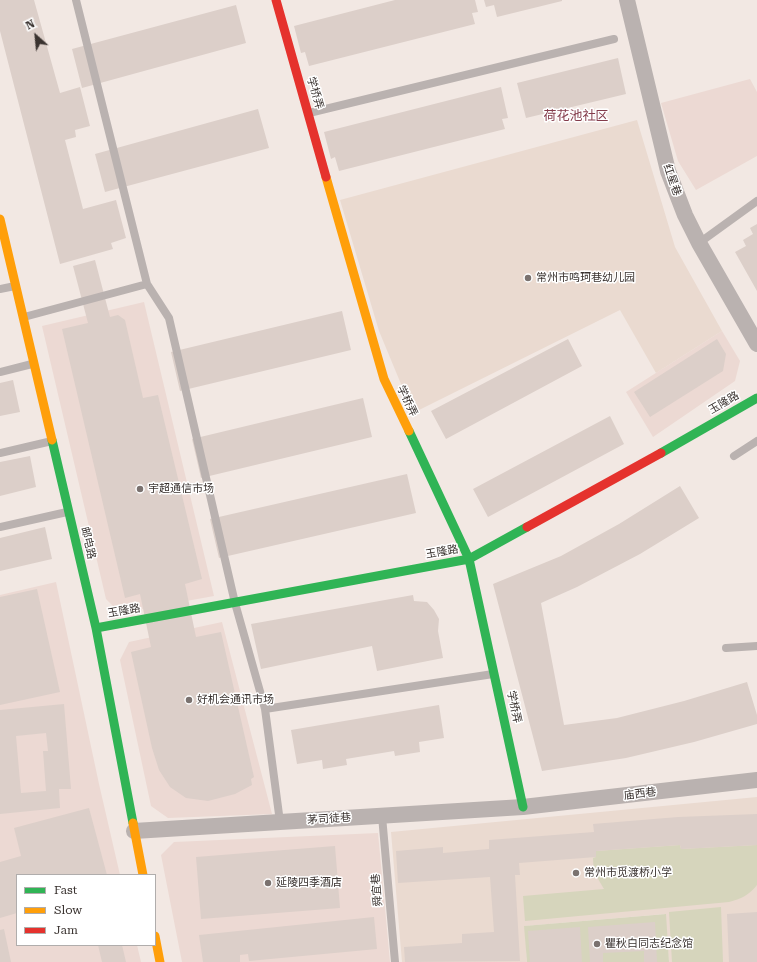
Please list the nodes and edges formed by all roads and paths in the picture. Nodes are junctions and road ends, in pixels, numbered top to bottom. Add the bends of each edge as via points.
1 (76, 0) edge
2 (277, 0) edge
3 (627, 0) edge
4 (614, 39) dead end
5 (308, 113) junction
6 (757, 200) edge
7 (0, 219) edge
8 (699, 243) junction
9 (147, 284) junction
10 (16, 285) junction
11 (0, 289) edge
12 (23, 318) junction
13 (757, 344) edge
14 (34, 364) junction
15 (0, 372) edge
16 (757, 398) edge
17 (52, 441) junction
18 (757, 441) edge
19 (0, 452) edge
20 (734, 456) dead end
21 (68, 512) junction
22 (0, 527) edge
23 (469, 559) junction
24 (235, 603) junction
25 (96, 628) junction
26 (757, 646) edge
27 (726, 648) dead end
28 (494, 674) junction
29 (265, 709) junction
30 (757, 780) edge
31 (523, 807) junction
32 (382, 816) junction
33 (280, 822) junction
34 (134, 831) junction
35 (143, 874) edge
36 (156, 941) edge
37 (160, 962) edge
38 (395, 962) edge

1 - 9 lane
2 - 5 street, 学桥弄
3 - 8 street, 红星巷 via 668,171
4 - 5 lane
5 - 23 street, 学桥弄 via 384,379
6 - 8 lane
7 - 10 street, 邮电路
8 - 13 street, 红星巷
9 - 12 lane
9 - 24 lane via 169,318
10 - 11 lane
10 - 12 street, 邮电路
12 - 14 street, 邮电路
14 - 15 lane
14 - 17 street, 邮电路
16 - 23 street, 玉隆路
17 - 19 lane
17 - 21 street, 邮电路
18 - 20 lane
21 - 22 lane
21 - 25 street, 邮电路
23 - 24 street, 玉隆路
23 - 28 street, 学桥弄
24 - 25 street, 玉隆路
24 - 29 lane
25 - 34 street, 邮电路
26 - 27 lane
28 - 29 lane
28 - 31 street, 学桥弄
29 - 33 lane
30 - 31 street, 庙西巷
31 - 32 street, 茅司徒巷
32 - 33 street, 茅司徒巷
32 - 38 lane, 舜宜巷
33 - 34 street, 茅司徒巷
34 - 35 street, 邮电路
36 - 37 street

